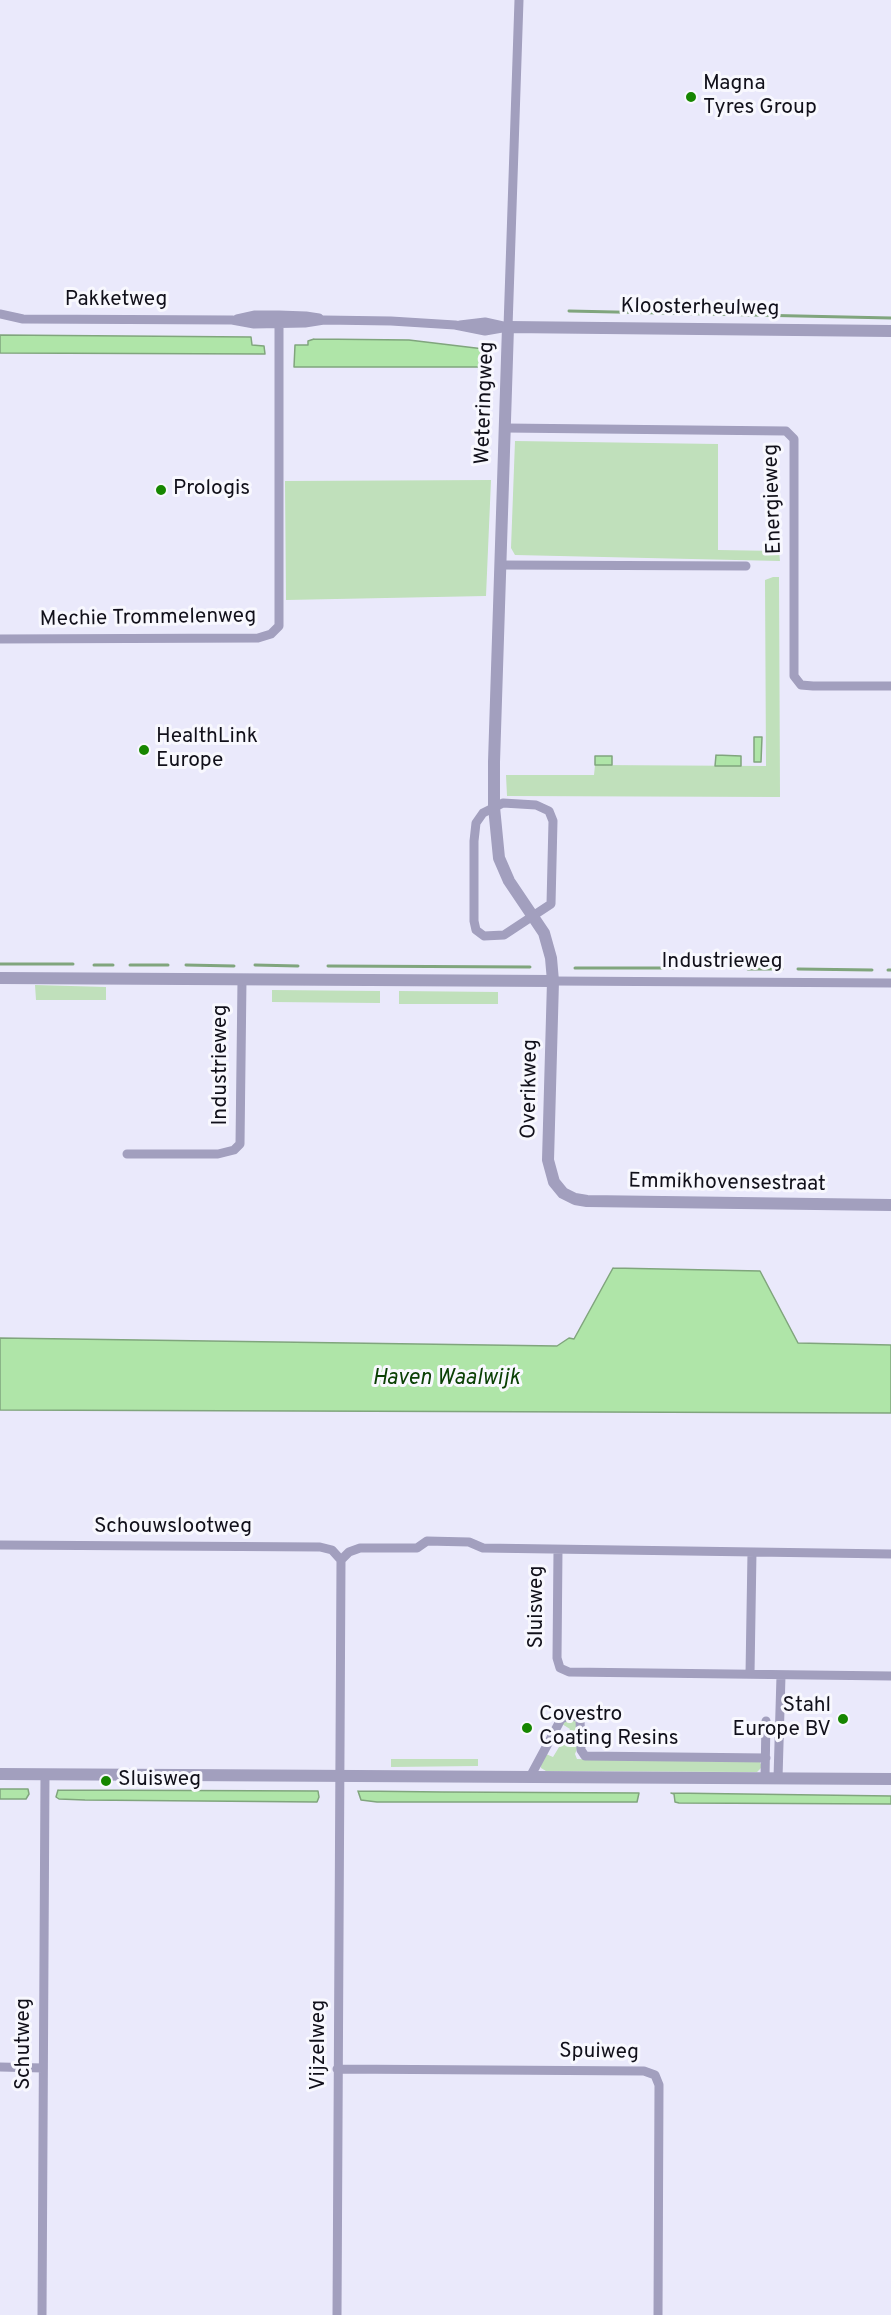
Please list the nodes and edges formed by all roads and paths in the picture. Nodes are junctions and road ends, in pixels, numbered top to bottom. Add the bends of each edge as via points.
1 (519, 0) edge
2 (0, 314) edge
3 (279, 319) junction
4 (508, 327) junction
5 (891, 331) edge
6 (505, 428) junction
7 (500, 565) junction
8 (746, 566) dead end
9 (0, 639) edge
10 (891, 686) edge
11 (494, 807) junction
12 (534, 916) junction
13 (0, 978) edge
14 (242, 980) junction
15 (553, 981) junction
16 (891, 983) edge
17 (128, 1154) dead end
18 (563, 1193) joint
19 (891, 1205) edge
20 (0, 1545) edge
21 (558, 1550) junction
22 (752, 1552) junction
23 (891, 1554) edge
24 (341, 1560) junction
25 (750, 1674) junction
26 (781, 1676) junction
27 (891, 1676) edge
28 (766, 1721) dead end
29 (766, 1758) junction
30 (0, 1774) edge
31 (45, 1774) junction
32 (339, 1775) junction
33 (530, 1777) junction
34 (772, 1778) junction
35 (891, 1779) edge
36 (0, 2067) edge
37 (43, 2067) junction
38 (338, 2069) junction
39 (42, 2315) edge
40 (337, 2315) edge
41 (658, 2315) edge

1 - 4 street, Weteringweg
2 - 3 street, Pakketweg via 23,319 232,320 254,324
3 - 4 street via 305,323 485,322
3 - 9 street, Mechie Trommelenweg via 279,626 258,638
4 - 5 street, Kloosterheulweg
4 - 6 street, Weteringweg
6 - 7 street, Weteringweg
6 - 10 street, Energieweg via 786,431 794,439 794,676 801,685
7 - 8 street, Energieweg
7 - 11 street, Weteringweg
11 - 12 street via 501,868
11 - 12 street via 503,803 536,805 549,811 553,821 551,904
11 - 12 street via 483,813 476,824 476,930 484,936 504,935
12 - 15 street via 544,933
13 - 14 street, Industrieweg
14 - 15 street, Industrieweg
14 - 17 street, Industrieweg via 240,1143 234,1150 218,1154
15 - 16 street, Industrieweg
15 - 18 street, Overikweg via 548,1160 554,1182
18 - 19 street, Emmikhovensestraat via 587,1201
20 - 24 street, Schouwslootweg via 320,1547 332,1550
21 - 22 street, Sluisweg
21 - 24 street via 483,1548 469,1542 427,1541 417,1548 360,1548
21 - 25 street, Sluisweg via 560,1668 569,1672
22 - 23 street, Sluisweg
22 - 25 street
24 - 32 street
25 - 26 street, Sluisweg
26 - 27 street, Sluisweg
26 - 34 street
28 - 29 street
29 - 33 street via 585,1756 581,1750 580,1719 568,1716 559,1723
29 - 34 street
30 - 31 street
31 - 32 street
31 - 37 street, Schutweg
32 - 33 street
32 - 38 street, Vijzelweg
33 - 34 street
34 - 35 street
36 - 37 street
37 - 39 street, Schutweg
38 - 40 street, Vijzelweg
38 - 41 street, Spuiweg via 644,2071 655,2075 659,2085

